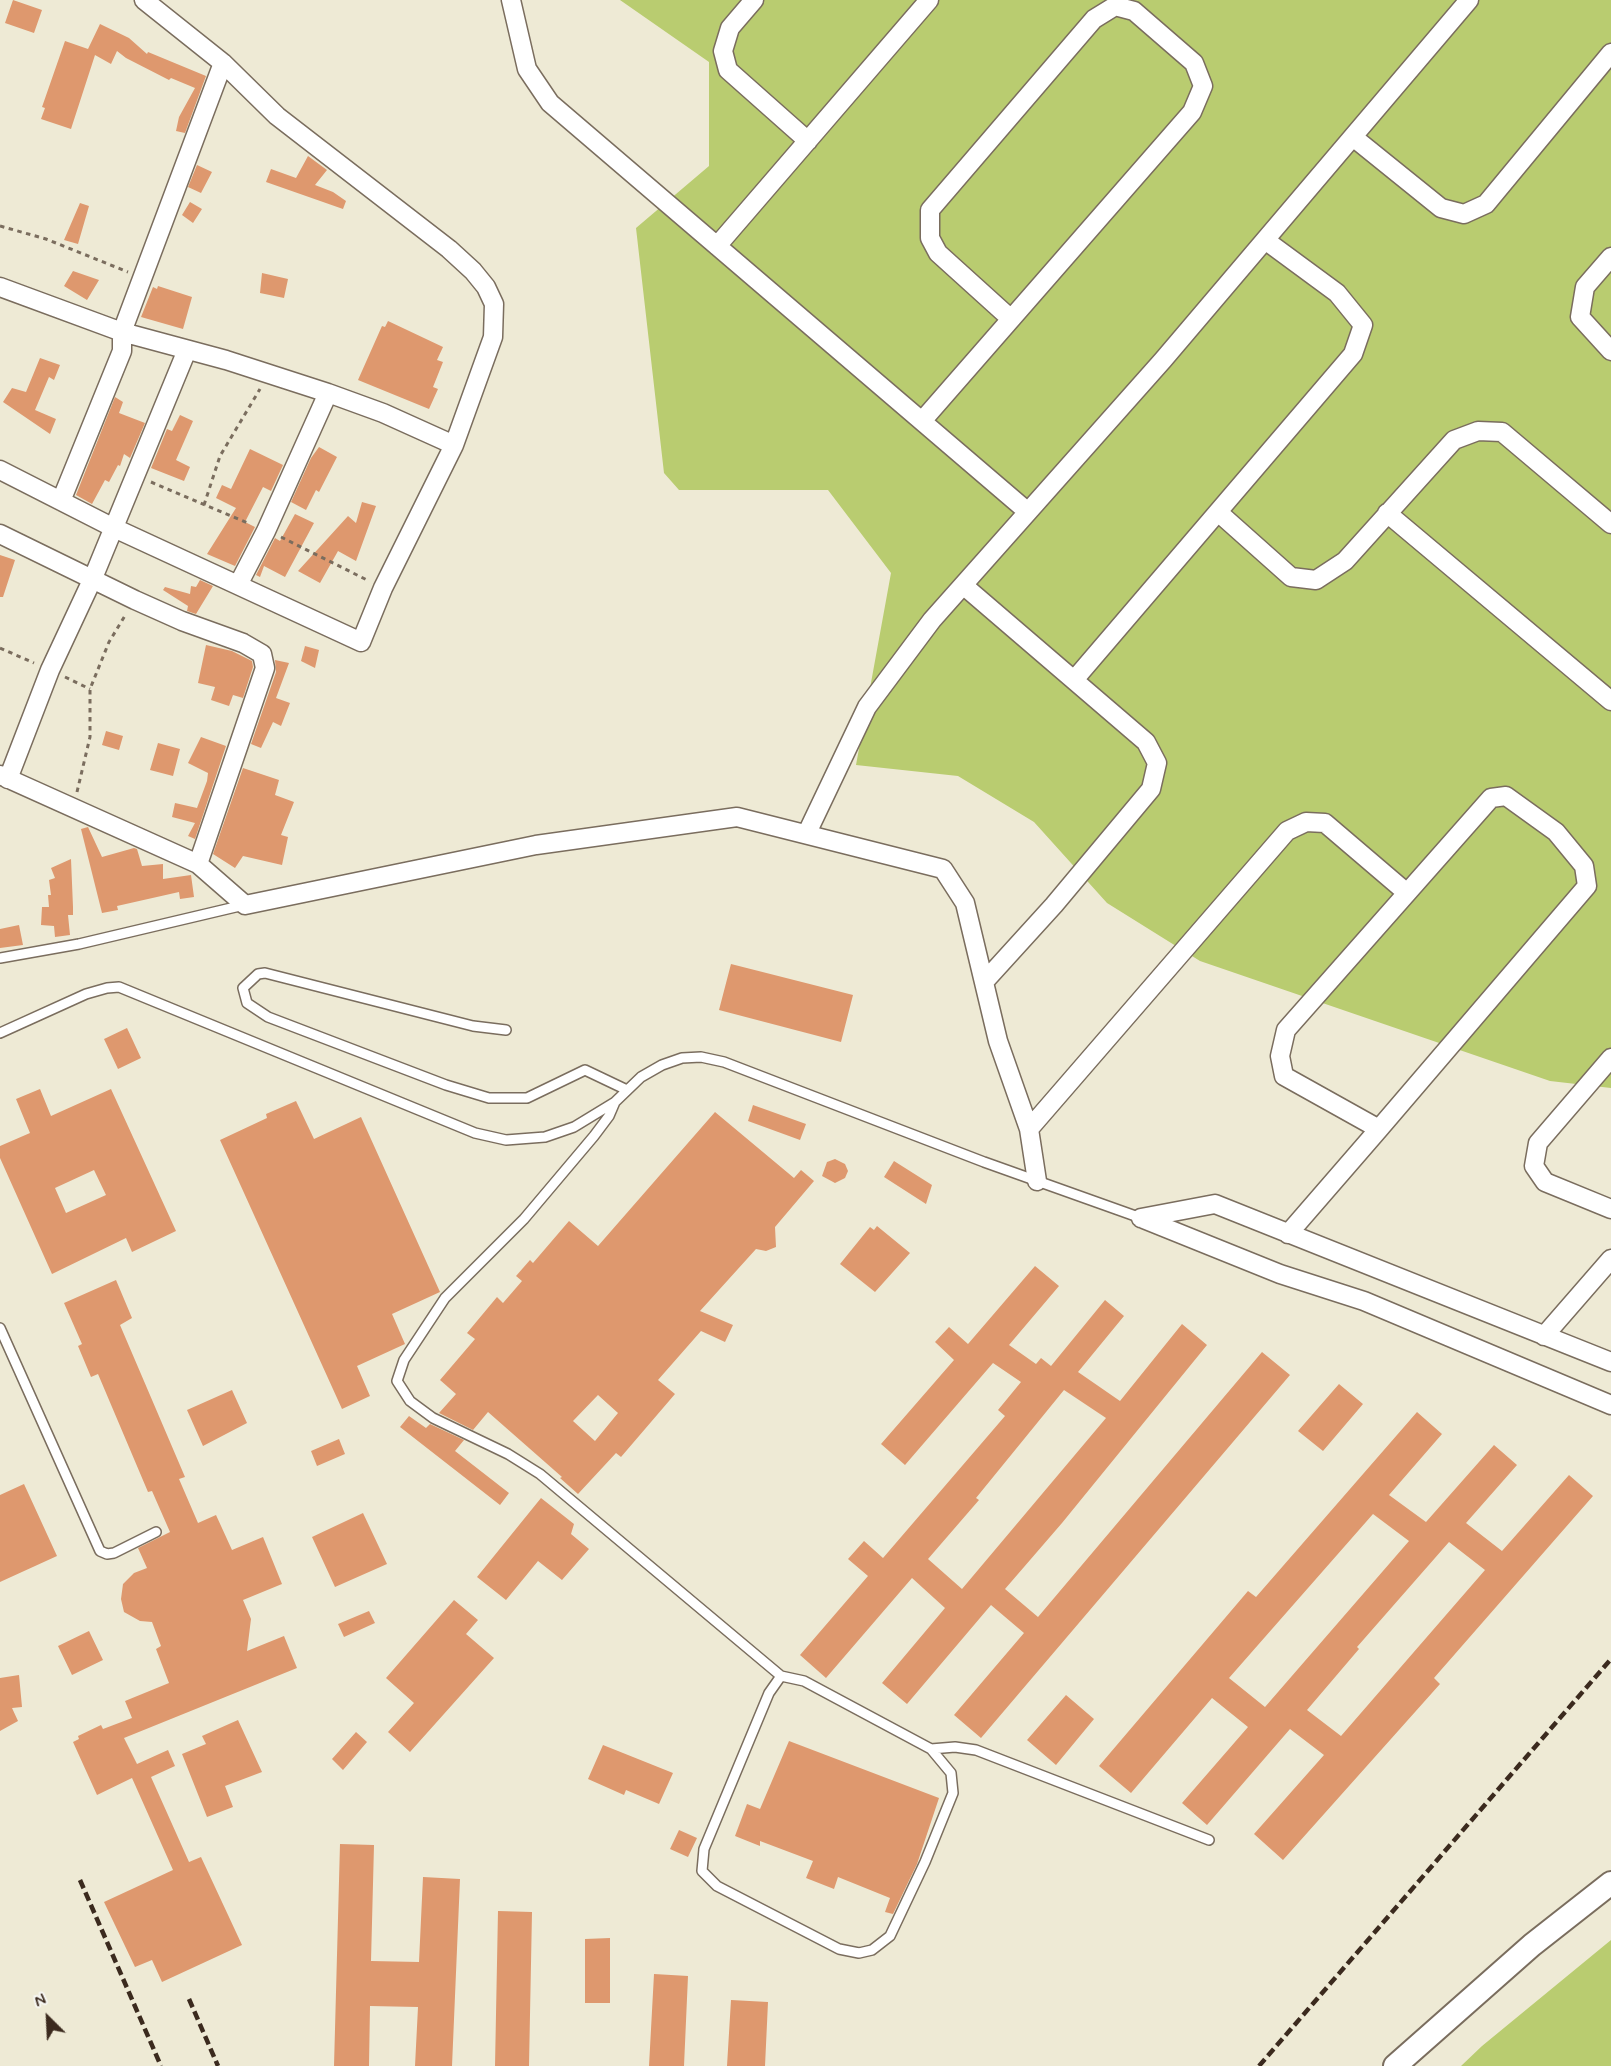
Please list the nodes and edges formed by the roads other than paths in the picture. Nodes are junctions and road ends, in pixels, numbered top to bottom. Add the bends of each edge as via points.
1 (144, 0) edge
2 (511, 0) edge
3 (753, 0) edge
4 (928, 0) edge
5 (1469, 0) edge
6 (1611, 53) edge
7 (223, 63) junction
8 (1353, 137) junction
9 (808, 141) junction
10 (1266, 240) junction
11 (717, 246) junction
12 (1611, 257) edge
13 (0, 287) edge
14 (1011, 319) junction
15 (122, 332) junction
16 (187, 350) junction
17 (1611, 351) edge
18 (328, 393) junction
19 (922, 421) junction
20 (454, 445) junction
21 (0, 471) edge
22 (61, 501) junction
23 (1028, 512) junction
24 (1218, 512) junction
25 (1387, 513) junction
26 (1611, 524) edge
27 (112, 527) junction
28 (0, 534) edge
29 (93, 578) junction
30 (238, 585) junction
31 (963, 585) junction
32 (1074, 680) junction
33 (1611, 701) edge
34 (4, 777) edge
35 (807, 833) junction
36 (198, 864) junction
37 (1407, 893) junction
38 (245, 905) junction
39 (0, 958) edge
40 (984, 982) junction
41 (506, 1029) dead end
42 (0, 1033) edge
43 (1611, 1058) edge
44 (627, 1090) junction
45 (615, 1102) junction
46 (1029, 1129) junction
47 (1378, 1129) junction
48 (1037, 1181) junction
49 (1611, 1209) edge
50 (1141, 1218) junction
51 (1288, 1234) junction
52 (1611, 1259) edge
53 (0, 1328) edge
54 (1544, 1336) junction
55 (1611, 1362) edge
56 (1611, 1405) edge
57 (156, 1532) dead end
58 (781, 1676) junction
59 (931, 1749) junction
60 (1209, 1840) dead end
61 (1611, 1883) edge
62 (1395, 2066) edge

1 - 7 street
2 - 11 street via 527,69 550,103
3 - 9 street via 730,28 723,51 728,70
4 - 9 street
5 - 8 street
6 - 8 street via 1486,204 1464,214 1441,208
7 - 15 street
7 - 20 street via 277,116 449,249 486,287 494,304 493,337
8 - 10 street
9 - 11 street
10 - 23 street
10 - 24 street via 1337,293 1363,325 1353,354
11 - 19 street
12 - 17 street via 1585,288 1580,317
13 - 15 street
14 - 14 street via 1192,112 1203,86 1194,63 1134,11 1115,6 1094,19 930,210 930,238 938,253
14 - 19 street
15 - 16 street
15 - 22 street via 122,351
16 - 18 street
16 - 27 street
18 - 20 street
18 - 30 street
19 - 23 street
20 - 30 street via 383,588 361,642
21 - 22 street
22 - 27 street
23 - 31 street
24 - 25 street via 1291,577 1316,580 1345,561
24 - 32 street
25 - 26 street via 1454,440 1478,430 1503,432
25 - 33 street
27 - 29 street
27 - 30 street
28 - 29 street
29 - 34 street
29 - 36 street via 135,600 255,648 265,659
31 - 32 street
31 - 35 street via 867,707
32 - 40 street via 1146,742 1157,763 1151,789
34 - 36 street
35 - 38 street via 737,817 536,845
35 - 40 street via 944,869 965,903
36 - 38 street
37 - 46 street via 1325,823 1306,822 1287,831
37 - 47 street via 1286,1030 1280,1056 1284,1076
37 - 47 street via 1491,798 1506,796 1556,832 1584,866 1587,886
38 - 39 lane via 79,944
40 - 46 street via 998,1041
41 - 44 lane via 473,1026 265,973 258,974 243,988 248,1003 268,1017 489,1098 526,1098 585,1070
42 - 45 lane via 86,994 119,987 492,1138 544,1137 574,1127
43 - 49 street via 1538,1143 1534,1166 1545,1182
44 - 45 lane
44 - 48 lane via 641,1077 682,1058 724,1062
45 - 58 lane via 594,1136 524,1219 445,1298 404,1360 397,1381 410,1401 433,1418 540,1474
46 - 48 street
47 - 51 street
48 - 50 lane
50 - 51 street via 1215,1204
50 - 56 street via 1280,1274 1364,1301
51 - 54 street
52 - 54 street
53 - 57 lane via 100,1551 114,1553
54 - 55 street
58 - 59 lane via 804,1681
58 - 59 lane via 769,1693 704,1849 702,1871 717,1886 839,1949 859,1953 882,1944 890,1936 925,1862 954,1783 951,1773
59 - 60 lane via 976,1750
61 - 62 street via 1532,1945

